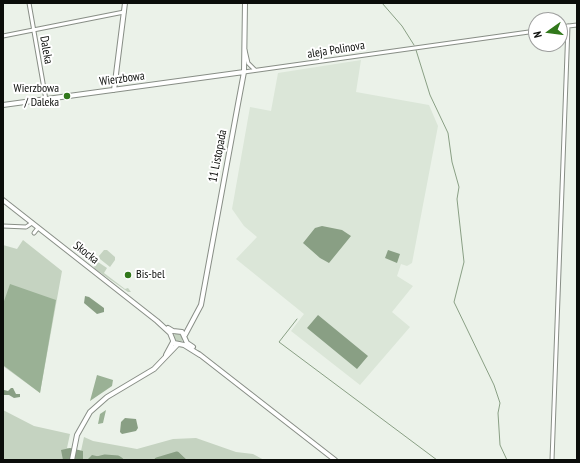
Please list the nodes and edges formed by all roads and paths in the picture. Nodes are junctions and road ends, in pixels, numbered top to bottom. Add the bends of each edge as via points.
1 (29, 3) edge
2 (125, 3) edge
3 (244, 3) edge
4 (124, 12) junction
5 (577, 25) edge
6 (568, 26) edge
7 (34, 30) junction
8 (528, 32) edge
9 (3, 36) edge
10 (244, 48) junction
11 (567, 52) edge
12 (256, 70) junction
13 (244, 72) junction
14 (114, 90) junction
15 (46, 100) junction
16 (3, 106) edge
17 (3, 200) edge
18 (32, 223) junction
19 (3, 226) edge
20 (38, 228) junction
21 (34, 233) dead end
22 (198, 312) junction
23 (157, 321) junction
24 (178, 331) junction
25 (185, 337) junction
26 (176, 342) junction
27 (200, 355) junction
28 (72, 460) edge
29 (335, 460) edge
30 (552, 460) edge

1 - 7 street, Daleka
2 - 4 main road
3 - 10 main road, 11 Listopada
4 - 7 street
4 - 14 main road
5 - 6 street
7 - 9 street
7 - 15 street, Daleka
8 - 12 street, aleja Polinova
10 - 12 street via 248,63
10 - 13 main road, 11 Listopada
11 - 30 street
12 - 13 street, aleja Polinova
13 - 14 main road, Wierzbowa
13 - 22 main road, 11 Listopada
14 - 15 main road, Wierzbowa
15 - 16 main road, Wierzbowa
17 - 18 main road, Skocka
18 - 19 street via 26,227
18 - 20 main road, Skocka
20 - 21 street
20 - 23 main road, Skocka
22 - 24 main road
22 - 25 main road, 11 Listopada
23 - 24 main road, Skocka
23 - 26 main road, Skocka
24 - 25 main road, Skocka
24 - 26 main road
25 - 26 main road, 11 Listopada
25 - 27 main road, Skocka
26 - 27 main road, Skocka
26 - 28 main road via 154,369 97,405 85,418
27 - 29 main road, Skocka

